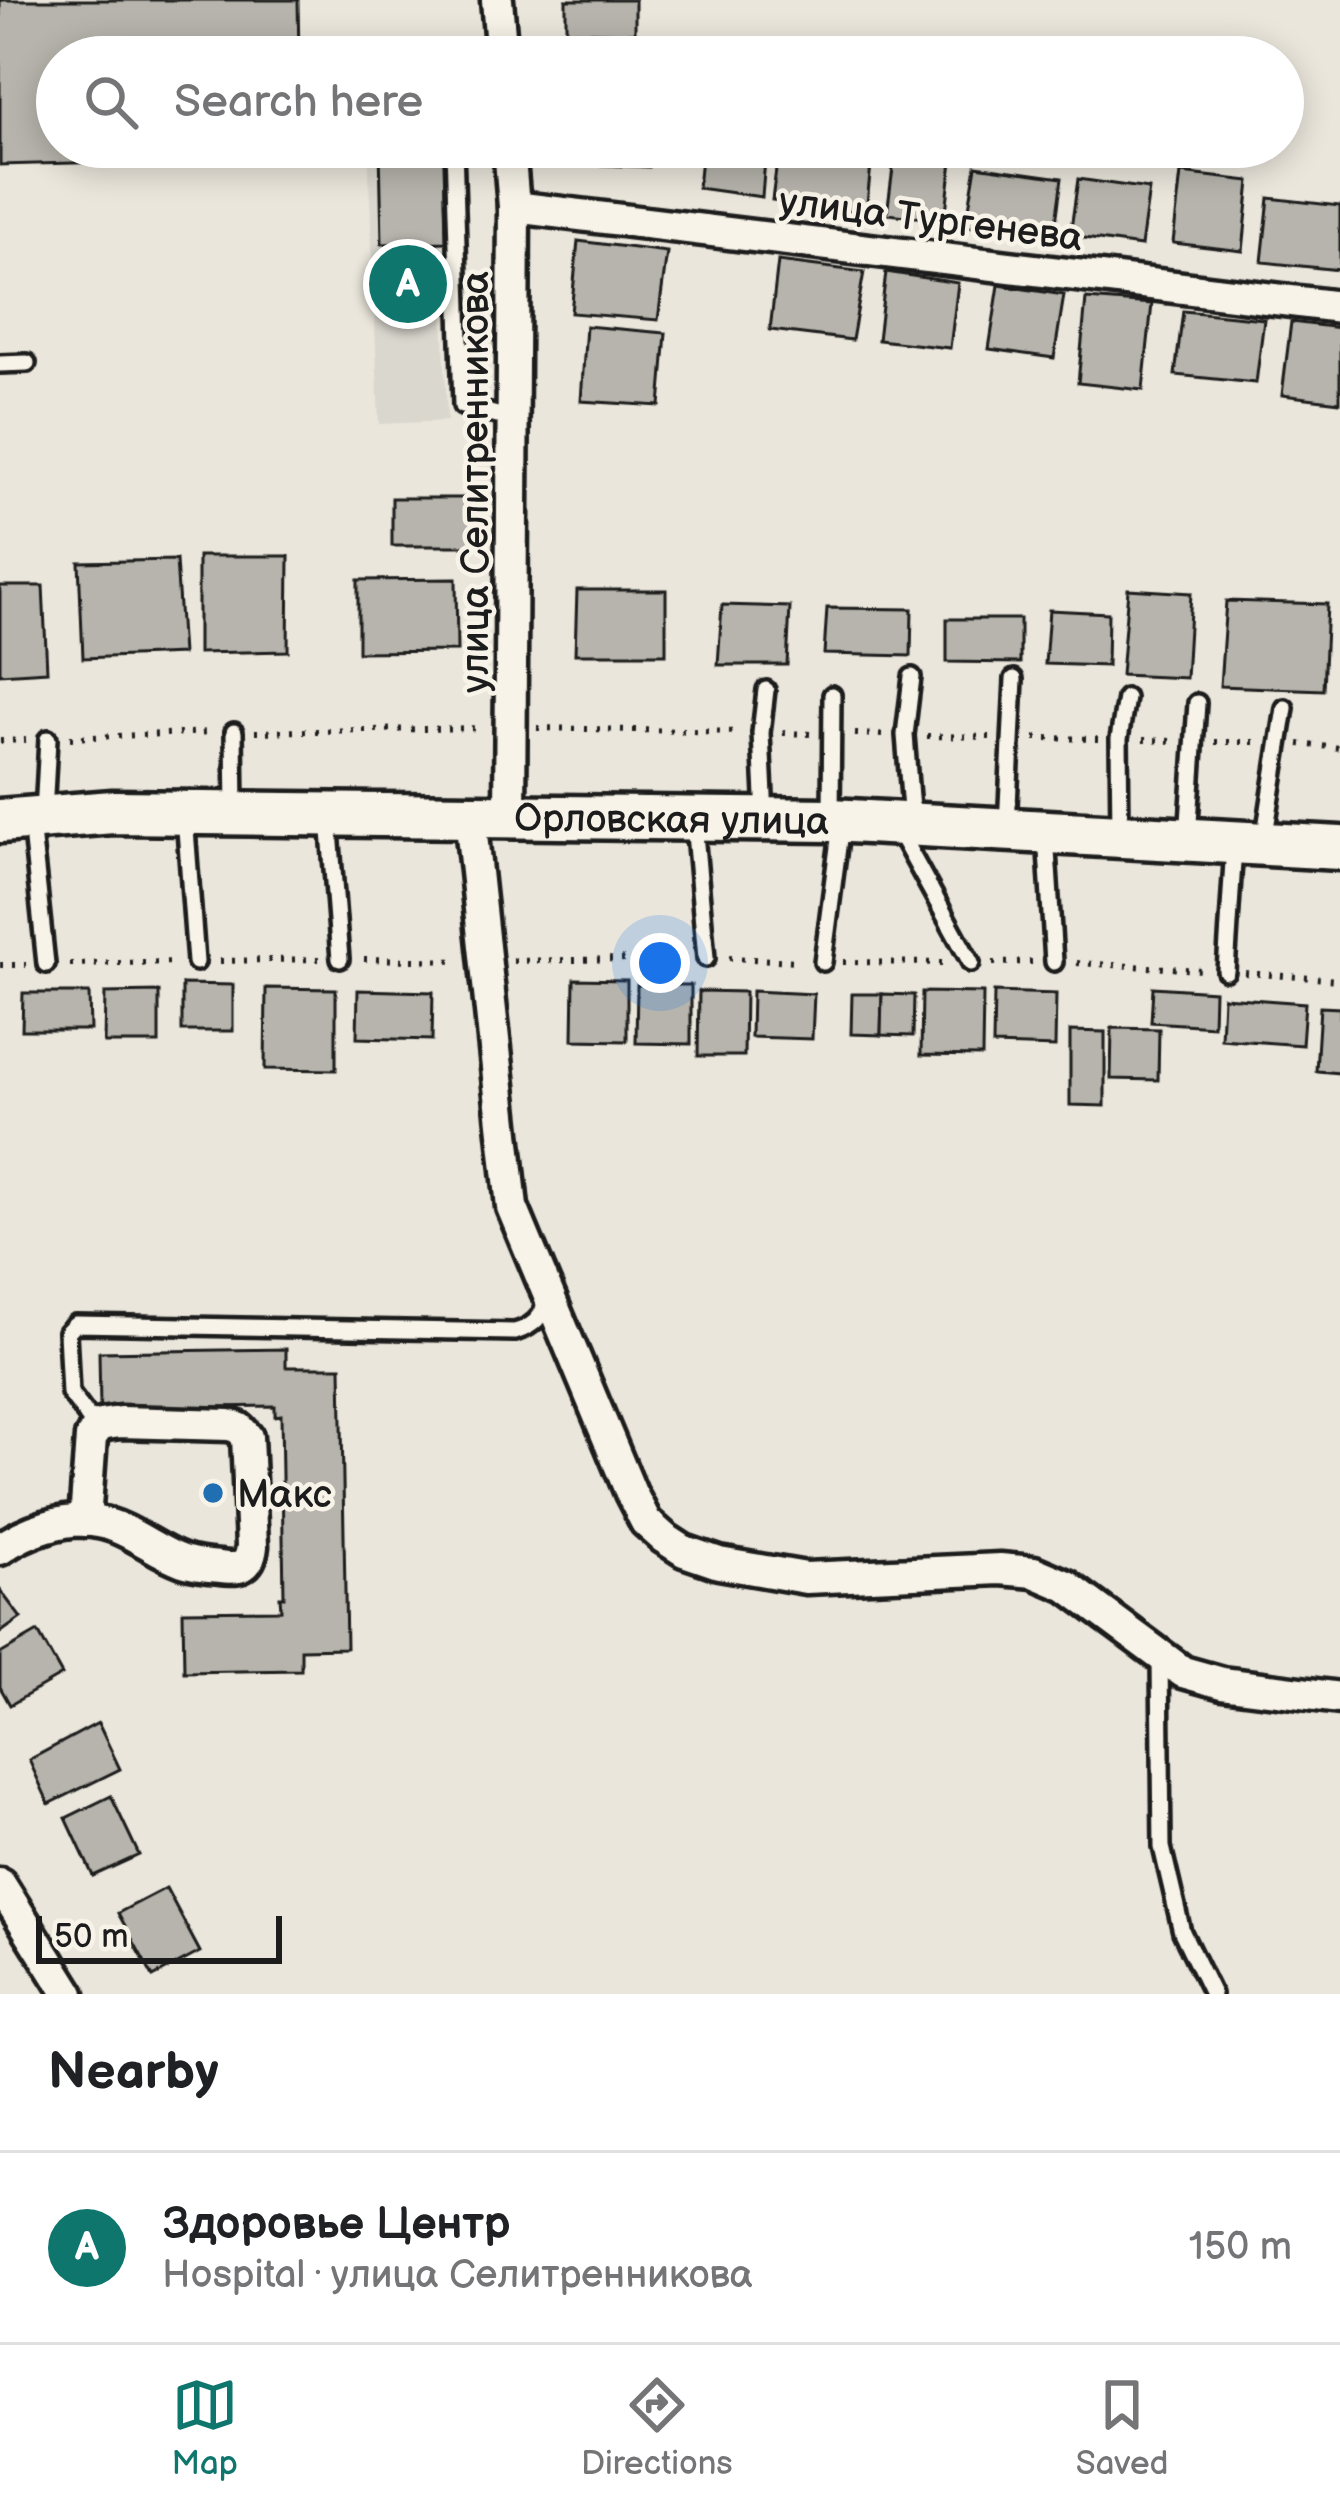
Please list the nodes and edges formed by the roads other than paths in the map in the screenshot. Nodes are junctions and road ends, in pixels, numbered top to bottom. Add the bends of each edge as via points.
1 (497, 0) edge
2 (500, 36) edge
3 (455, 168) edge
4 (511, 168) edge
5 (514, 207) junction
6 (1340, 307) edge
7 (27, 363) dead end
8 (0, 364) edge
9 (513, 419) junction
10 (912, 677) dead end
11 (1014, 679) dead end
12 (766, 690) dead end
13 (832, 695) dead end
14 (1126, 698) dead end
15 (1197, 704) dead end
16 (1285, 708) dead end
17 (234, 732) road end
18 (48, 739) road end
19 (184, 813) junction
20 (236, 814) junction
21 (329, 815) junction
22 (490, 816) junction
23 (25, 819) edge
24 (693, 819) junction
25 (765, 820) junction
26 (836, 821) junction
27 (903, 824) junction
28 (1026, 831) junction
29 (1120, 836) junction
30 (1187, 840) junction
31 (1249, 843) junction
32 (1340, 848) edge
33 (706, 958) road end
34 (340, 959) road end
35 (196, 962) road end
36 (823, 962) road end
37 (1054, 962) road end
38 (971, 963) road end
39 (46, 964) road end
40 (1226, 971) road end
41 (545, 1288) junction
42 (95, 1428) junction
43 (85, 1521) junction
44 (0, 1549) edge
45 (1160, 1656) junction
46 (1340, 1698) edge
47 (0, 1884) edge
48 (69, 1994) edge
49 (1212, 1994) edge

1 - 2 street
3 - 9 lane via 462,406
4 - 5 street, улица Селитренникова
5 - 6 street, улица Тургенева
5 - 9 street, улица Селитренникова
7 - 8 lane
9 - 22 street, улица Селитренникова via 512,727
10 - 27 lane
11 - 28 lane via 1012,737
12 - 25 lane
13 - 26 lane
14 - 29 lane
15 - 30 lane
16 - 31 lane
17 - 20 lane
18 - 23 lane
19 - 20 main road, Орловская улица
19 - 23 main road, Орловская улица
19 - 35 lane
20 - 21 main road, Орловская улица
21 - 22 main road, Орловская улица
21 - 34 lane
22 - 24 main road, Орловская улица
22 - 41 street, улица Селитренникова via 486,962 512,1207
23 - 39 lane
24 - 25 main road, Орловская улица
24 - 33 lane
25 - 26 main road, Орловская улица
26 - 27 main road, Орловская улица
26 - 36 lane
27 - 28 main road, Орловская улица
27 - 38 lane
28 - 29 main road, Орловская улица
28 - 37 lane
29 - 30 main road, Орловская улица
30 - 31 main road, Орловская улица
31 - 32 main road, Орловская улица
31 - 40 lane
41 - 42 lane via 541,1317 515,1331 75,1324 68,1332 70,1393
41 - 45 street, улица Селитренникова via 646,1522 684,1551 806,1578 1034,1573 1066,1586
42 - 43 street
42 - 43 street via 120,1422 242,1430 252,1553 235,1569 191,1563
43 - 44 street via 31,1532
45 - 46 street, улица Селитренникова via 1222,1683
45 - 49 lane via 1162,1846 1182,1932
47 - 48 street

